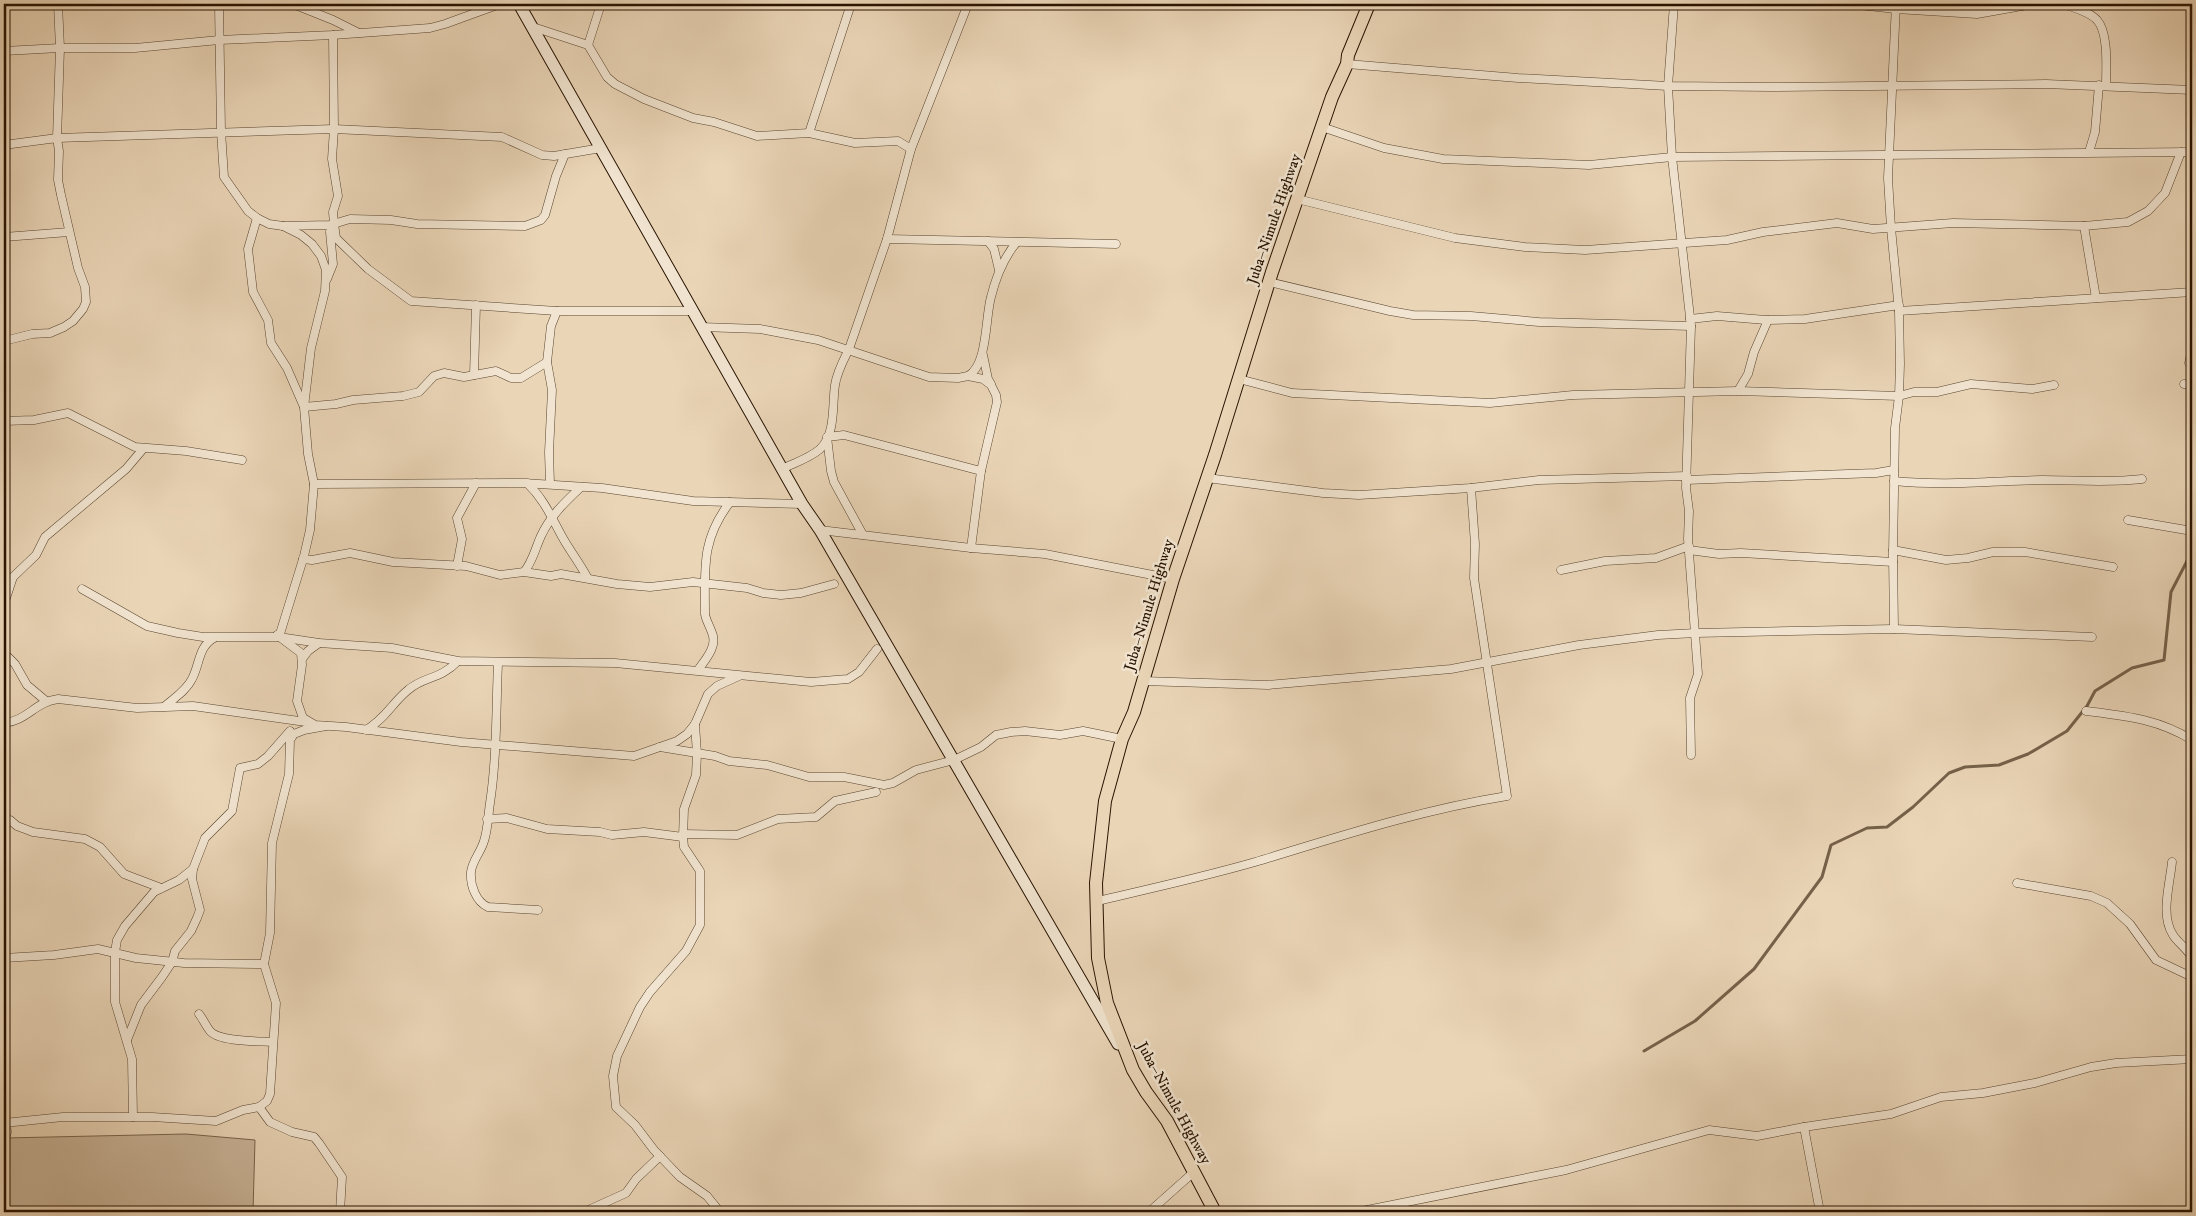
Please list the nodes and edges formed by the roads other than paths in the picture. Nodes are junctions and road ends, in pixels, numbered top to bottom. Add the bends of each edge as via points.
1 (58, 4) edge
2 (219, 4) edge
3 (293, 4) edge
4 (500, 4) edge
5 (519, 4) edge
6 (601, 4) edge
7 (851, 4) edge
8 (968, 4) edge
9 (1369, 4) edge
10 (1674, 4) edge
11 (1850, 4) edge
12 (2033, 4) edge
13 (2061, 4) edge
14 (1896, 6) edge
15 (533, 27) junction
16 (359, 33) junction
17 (333, 35) junction
18 (219, 40) junction
19 (588, 45) junction
20 (60, 48) junction
21 (4, 51) edge
22 (1347, 64) junction
23 (1892, 85) junction
24 (1668, 86) junction
25 (2103, 86) junction
26 (2192, 90) edge
27 (1322, 127) junction
28 (334, 129) junction
29 (221, 131) junction
30 (808, 133) junction
31 (57, 138) junction
32 (4, 145) edge
33 (601, 148) junction
34 (911, 149) junction
35 (2089, 152) junction
36 (2181, 152) junction
37 (2192, 152) edge
38 (565, 154) junction
39 (1890, 155) junction
40 (1672, 157) junction
41 (1297, 199) junction
42 (257, 218) junction
43 (332, 224) junction
44 (283, 226) junction
45 (2084, 226) junction
46 (1890, 228) junction
47 (70, 232) junction
48 (4, 237) edge
49 (887, 239) junction
50 (988, 241) junction
51 (1017, 242) junction
52 (1116, 244) dead end
53 (1681, 244) junction
54 (1000, 272) junction
55 (326, 281) junction
56 (1269, 282) junction
57 (2192, 292) edge
58 (2096, 298) junction
59 (476, 305) junction
60 (1899, 308) junction
61 (557, 311) junction
62 (692, 311) junction
63 (1768, 320) junction
64 (1690, 323) junction
65 (701, 327) junction
66 (4, 340) edge
67 (849, 349) junction
68 (2192, 350) edge
69 (982, 353) junction
70 (547, 362) junction
71 (2189, 363) dead end
72 (474, 375) junction
73 (968, 376) junction
74 (1239, 379) junction
75 (992, 384) junction
76 (2054, 385) dead end
77 (1738, 391) junction
78 (1690, 392) junction
79 (1899, 396) junction
80 (304, 407) junction
81 (4, 421) edge
82 (827, 437) junction
83 (143, 449) junction
84 (242, 460) dead end
85 (782, 469) junction
86 (1894, 470) junction
87 (981, 471) junction
88 (1207, 478) junction
89 (1686, 478) junction
90 (2142, 479) dead end
91 (1894, 481) junction
92 (476, 483) junction
93 (527, 483) junction
94 (314, 484) junction
95 (550, 484) junction
96 (581, 487) junction
97 (1471, 488) junction
98 (730, 502) junction
99 (802, 504) junction
100 (552, 517) junction
101 (2128, 520) dead end
102 (820, 530) junction
103 (2192, 531) edge
104 (863, 535) junction
105 (972, 548) junction
106 (1689, 548) junction
107 (1893, 550) junction
108 (303, 559) junction
109 (1892, 562) junction
110 (457, 566) junction
111 (2113, 567) dead end
112 (1561, 570) dead end
113 (524, 572) junction
114 (587, 577) junction
115 (1173, 578) junction
116 (706, 584) junction
117 (834, 584) dead end
118 (82, 589) dead end
119 (4, 604) edge
120 (1894, 629) junction
121 (1696, 633) junction
122 (278, 636) junction
123 (215, 637) junction
124 (2092, 637) dead end
125 (319, 643) junction
126 (877, 649) dead end
127 (4, 653) edge
128 (302, 659) junction
129 (458, 661) junction
130 (1487, 662) junction
131 (498, 663) junction
132 (698, 670) junction
133 (739, 676) junction
134 (1143, 681) junction
135 (46, 701) junction
136 (297, 701) junction
137 (163, 707) junction
138 (2086, 711) dead end
139 (290, 720) junction
140 (308, 722) junction
141 (4, 723) edge
142 (695, 724) junction
143 (326, 726) junction
144 (366, 730) junction
145 (290, 731) junction
146 (1122, 739) junction
147 (290, 740) junction
148 (2192, 740) edge
149 (494, 745) junction
150 (658, 747) junction
151 (697, 754) junction
152 (1691, 755) dead end
153 (954, 760) junction
154 (876, 792) dead end
155 (488, 819) junction
156 (4, 820) edge
157 (683, 836) junction
158 (2172, 862) dead end
159 (193, 869) junction
160 (2017, 883) dead end
161 (161, 888) junction
162 (1097, 901) junction
163 (538, 910) dead end
164 (115, 952) junction
165 (4, 958) edge
166 (2192, 958) edge
167 (172, 962) junction
168 (264, 964) junction
169 (2192, 977) edge
170 (199, 1014) dead end
171 (127, 1040) junction
172 (273, 1042) junction
173 (2192, 1059) edge
174 (1133, 1070) junction
175 (259, 1107) junction
176 (133, 1117) junction
177 (5, 1123) edge
178 (1804, 1127) junction
179 (4, 1141) edge
180 (660, 1156) junction
181 (1195, 1171) dead end
182 (717, 1211) edge
183 (340, 1212) edge
184 (584, 1212) edge
185 (1149, 1212) edge
186 (1215, 1212) edge
187 (1357, 1212) edge
188 (1820, 1212) edge

1 - 20 street
2 - 18 street
3 - 16 street
4 - 16 street via 430,28
5 - 15 main road
6 - 19 street
7 - 30 street
8 - 34 street
9 - 22 main road, Juba–Nimule Highway
10 - 24 street
11 - 14 street
12 - 14 street via 1977,14
13 - 25 street via 2078,8 2097,20 2104,37
14 - 23 street
15 - 19 street
15 - 33 main road
16 - 17 street
17 - 18 street
17 - 28 street
18 - 20 street via 135,48
18 - 29 street
19 - 30 street via 607,77 644,99 693,118 757,136
20 - 21 street
20 - 31 street
22 - 24 street
22 - 27 main road, Juba–Nimule Highway
23 - 24 street
23 - 25 street
23 - 39 street
24 - 40 street
25 - 26 street
25 - 35 street
27 - 40 street via 1384,148 1443,159 1589,165
27 - 41 main road, Juba–Nimule Highway
28 - 29 street
28 - 38 street via 502,136 542,156
28 - 43 street via 332,159 338,196
29 - 31 street
29 - 42 street via 224,177 248,211
30 - 34 street via 855,142 898,141
31 - 32 street
31 - 47 street via 58,180
33 - 38 street
33 - 62 main road
34 - 49 street
35 - 36 street
35 - 39 street
36 - 37 street
36 - 45 street via 2165,193 2148,210 2128,222
38 - 43 street via 545,215 533,224 498,227 350,219
39 - 40 street
39 - 46 street
40 - 53 street
41 - 53 street via 1455,238 1525,247 1585,250
41 - 56 main road, Juba–Nimule Highway
42 - 44 street
42 - 80 street via 248,249 253,292 268,320 271,343 287,368
43 - 44 street
43 - 55 street via 333,264
43 - 59 street via 336,238 368,269 411,301
44 - 55 street via 312,244 321,256
45 - 46 street via 1953,223
45 - 58 street
46 - 53 street via 1852,227 1838,223
46 - 60 street
47 - 48 street
47 - 66 street via 85,287 83,309 73,321 56,330
49 - 50 street
49 - 67 street
50 - 51 street
50 - 54 street
51 - 52 street
51 - 54 street
53 - 64 street
54 - 69 street via 987,313
55 - 80 street via 314,330
56 - 64 street via 1413,315 1539,322
56 - 74 main road, Juba–Nimule Highway
57 - 58 street
58 - 60 street
59 - 61 street
59 - 72 street
60 - 63 street
60 - 79 street
61 - 62 street
61 - 70 street via 551,326
62 - 65 main road
63 - 64 street via 1717,316
63 - 77 street via 1748,374
64 - 78 street
65 - 67 street via 760,329
65 - 85 main road
67 - 73 street via 929,377
67 - 82 street via 840,365
68 - 71 street
69 - 73 street via 978,366
69 - 75 street
70 - 72 street via 521,378 511,378 496,371
70 - 95 street via 552,390 548,452
72 - 80 street via 439,374 419,392 393,399 358,399
73 - 75 street
74 - 78 street via 1292,393 1490,403 1573,395
74 - 88 main road, Juba–Nimule Highway
75 - 87 street via 997,402
76 - 79 street via 2032,389 1971,384
77 - 78 street
77 - 79 street
78 - 89 street
79 - 86 street
80 - 94 street
81 - 83 street via 34,420 68,412
82 - 85 street via 818,450
82 - 87 street via 844,435
82 - 104 street via 834,482
83 - 84 street via 186,451
83 - 119 street via 126,469 45,537 36,555 13,577
85 - 99 main road
86 - 89 street
86 - 91 street
87 - 105 street
88 - 97 street via 1359,495
88 - 115 main road, Juba–Nimule Highway
89 - 97 street via 1539,480
89 - 106 street
90 - 91 street
91 - 107 street
92 - 93 street
92 - 94 street
92 - 110 street via 457,518 462,539
93 - 95 street
93 - 100 street via 538,493
94 - 108 street via 310,530
95 - 96 street
96 - 98 street via 693,501
96 - 100 street
97 - 130 street via 1474,578
98 - 99 street
98 - 116 street via 713,527 706,546
99 - 102 main road
100 - 113 street
100 - 114 street
101 - 103 street
102 - 104 street
102 - 153 main road
104 - 105 street
105 - 115 street via 1045,554
106 - 109 street via 1719,554
106 - 112 street via 1656,558 1605,560
106 - 121 street
107 - 109 street
107 - 111 street via 1946,560 1992,552 2025,552
108 - 110 street via 350,554 393,562
108 - 122 street
109 - 120 street
110 - 113 street via 500,575
113 - 114 street
114 - 116 street via 650,587 693,582
115 - 134 main road, Juba–Nimule Highway
116 - 117 street via 781,595
116 - 132 street via 706,622 714,643
118 - 123 street via 147,626
120 - 121 street
120 - 124 street
121 - 130 street via 1658,634 1579,644
121 - 152 street via 1698,674 1690,698
122 - 123 street
122 - 125 street
122 - 128 street via 301,653
123 - 137 street via 201,650 198,666 186,688
125 - 128 street
125 - 129 street via 392,648
126 - 133 street via 859,672 842,680 810,682
127 - 135 street via 15,664 27,685
128 - 136 street
129 - 131 street
129 - 144 street via 442,675 409,689 384,717
130 - 134 street via 1451,669 1268,685
130 - 162 street via 1507,796 1397,818 1254,862
131 - 132 street via 615,664
131 - 149 street
132 - 133 street
133 - 142 street via 708,694
134 - 146 main road, Juba–Nimule Highway
135 - 137 street via 58,699 137,708
135 - 141 street via 15,722
136 - 139 street
136 - 140 street via 302,718
137 - 139 street via 193,706
138 - 148 street via 2152,720
139 - 140 street
139 - 145 street
140 - 143 street
142 - 150 street via 677,741
142 - 151 street
143 - 144 street
143 - 147 street via 304,730 294,734
144 - 149 street
145 - 147 street
145 - 159 street via 258,764 240,768 232,811 205,838
146 - 153 street via 1083,731 1060,734 1011,732 996,735 981,747
146 - 162 main road, Juba–Nimule Highway via 1105,801 1096,882
147 - 168 street via 288,774 272,843 270,933
149 - 150 street via 634,756
149 - 155 street
150 - 151 street
151 - 153 street via 767,765 809,777 844,777 884,785 916,770
151 - 157 street via 696,775 684,808
153 - 174 main road
154 - 157 street via 835,801 816,817 778,819 737,835
155 - 157 street via 507,818 547,829 612,835 644,832
155 - 163 street via 485,840 471,871 478,900 488,907
156 - 161 street via 33,832 85,839 100,847 124,874
157 - 180 street via 684,847 700,871 700,925 686,951 640,1007 614,1066 616,1107
158 - 166 street via 2166,906 2168,922 2173,935
159 - 161 street
159 - 167 street via 192,879 200,910 191,930 175,951
160 - 169 street via 2091,896 2107,903 2130,924 2156,960
161 - 164 street via 125,926
162 - 174 main road, Juba–Nimule Highway via 1098,958 1107,1003
164 - 165 street via 79,950
164 - 167 street
164 - 171 street via 115,1002
167 - 168 street
167 - 171 street via 141,1006
168 - 172 street via 276,1003
170 - 172 street via 215,1035
171 - 176 street via 133,1069
172 - 175 street via 270,1094
173 - 178 street via 2091,1067 2035,1083 1941,1097 1891,1114
174 - 186 main road, Juba–Nimule Highway via 1167,1121
175 - 176 street via 216,1121
175 - 183 street via 270,1122 314,1138 319,1143 342,1177
176 - 177 street via 63,1117
177 - 179 street
178 - 187 street via 1757,1136 1709,1130 1566,1170
178 - 188 street
180 - 182 street via 680,1177 707,1196
180 - 184 street via 626,1193
181 - 185 street

